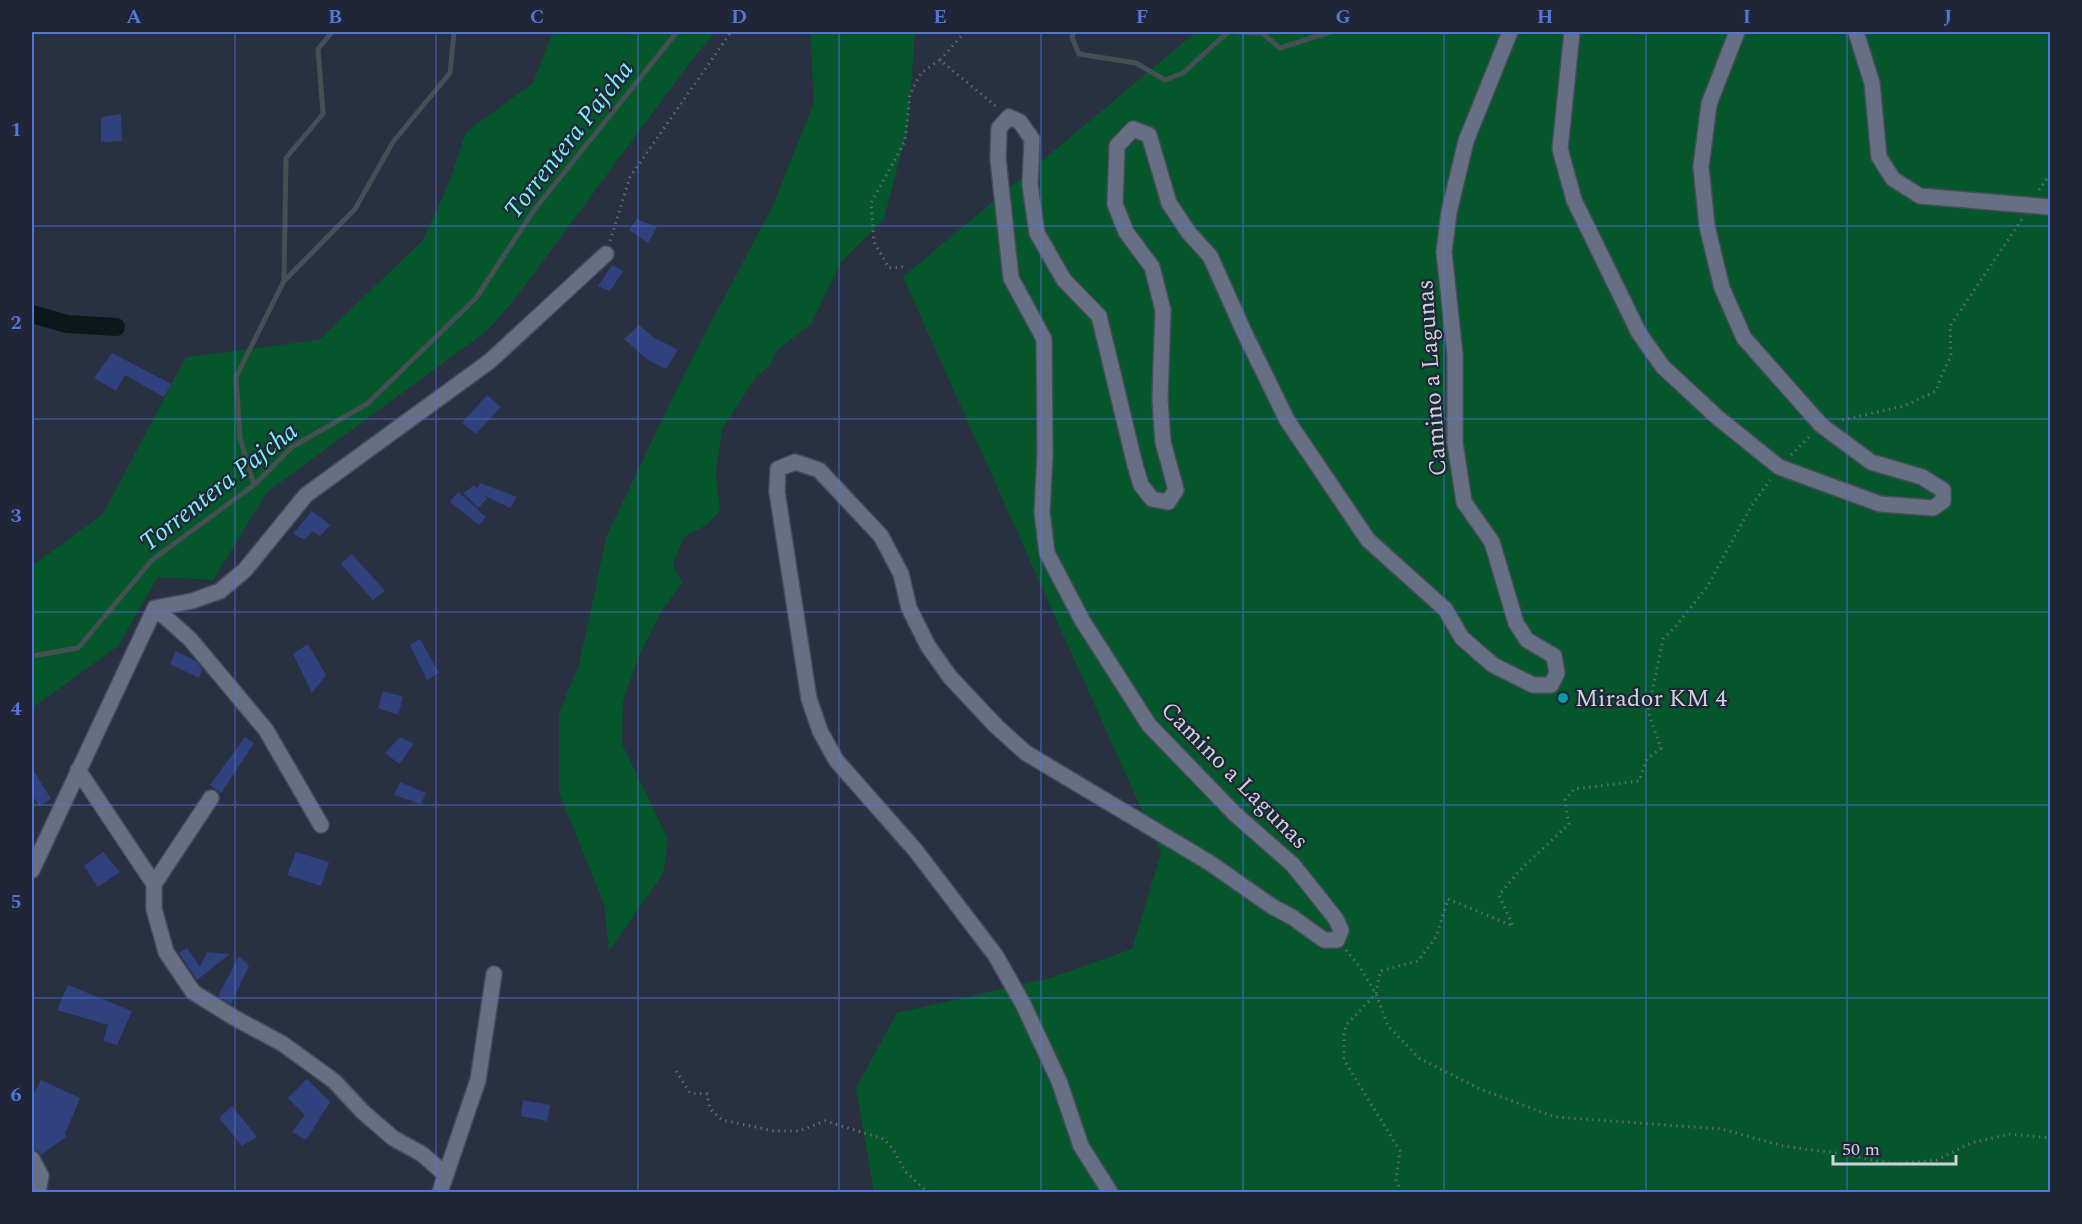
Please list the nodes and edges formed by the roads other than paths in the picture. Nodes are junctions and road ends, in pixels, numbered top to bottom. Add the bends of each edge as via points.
1 (1510, 32) edge
2 (1572, 32) edge
3 (1737, 32) edge
4 (1856, 32) edge
5 (2050, 207) edge
6 (606, 254) road end
7 (155, 608) junction
8 (78, 770) junction
9 (211, 798) dead end
10 (321, 825) dead end
11 (32, 870) edge
12 (153, 884) junction
13 (494, 974) dead end
14 (32, 1159) edge
15 (446, 1175) junction
16 (38, 1192) edge
17 (440, 1192) edge
18 (1110, 1192) edge

1 - 18 street, Camino a Lagunas via 1466,141 1449,212 1444,252 1455,355 1455,443 1464,502 1492,542 1516,622 1527,640 1554,656 1557,674 1551,685 1533,686 1493,665 1462,638 1445,609 1368,540 1287,420 1210,256 1169,203 1149,135 1133,129 1117,146 1115,204 1126,232 1152,267 1163,310 1163,442 1176,490 1168,501 1152,499 1141,485 1135,465 1099,316 1064,280 1037,233 1030,185 1032,139 1020,122 1009,117 999,128 998,159 1011,279 1044,339 1042,512 1047,553 1082,620 1149,725 1235,814 1293,865 1335,919 1341,930 1337,940 1324,940 1210,863 1026,753 958,685 928,646 909,608 901,574 881,536 819,470 795,462 778,469 777,492 809,699 820,731 836,760 916,851 996,956 1059,1081 1081,1146
2 - 3 street via 1560,150 1574,200 1596,248 1639,333 1663,367 1779,467 1880,504 1933,508 1943,501 1944,490 1922,477 1871,462 1821,425 1744,338 1722,288 1707,226 1701,167 1709,104
4 - 5 street via 1872,82 1879,157 1893,179 1920,196
6 - 7 street via 490,361 306,495 245,570 219,591
7 - 8 street
7 - 10 street via 190,639 266,730
8 - 11 street
8 - 12 street
9 - 12 street
12 - 15 street via 154,909 166,952 193,992 292,1050 334,1081 393,1138 422,1154
13 - 15 street via 478,1080
14 - 16 street via 41,1176
15 - 17 street

